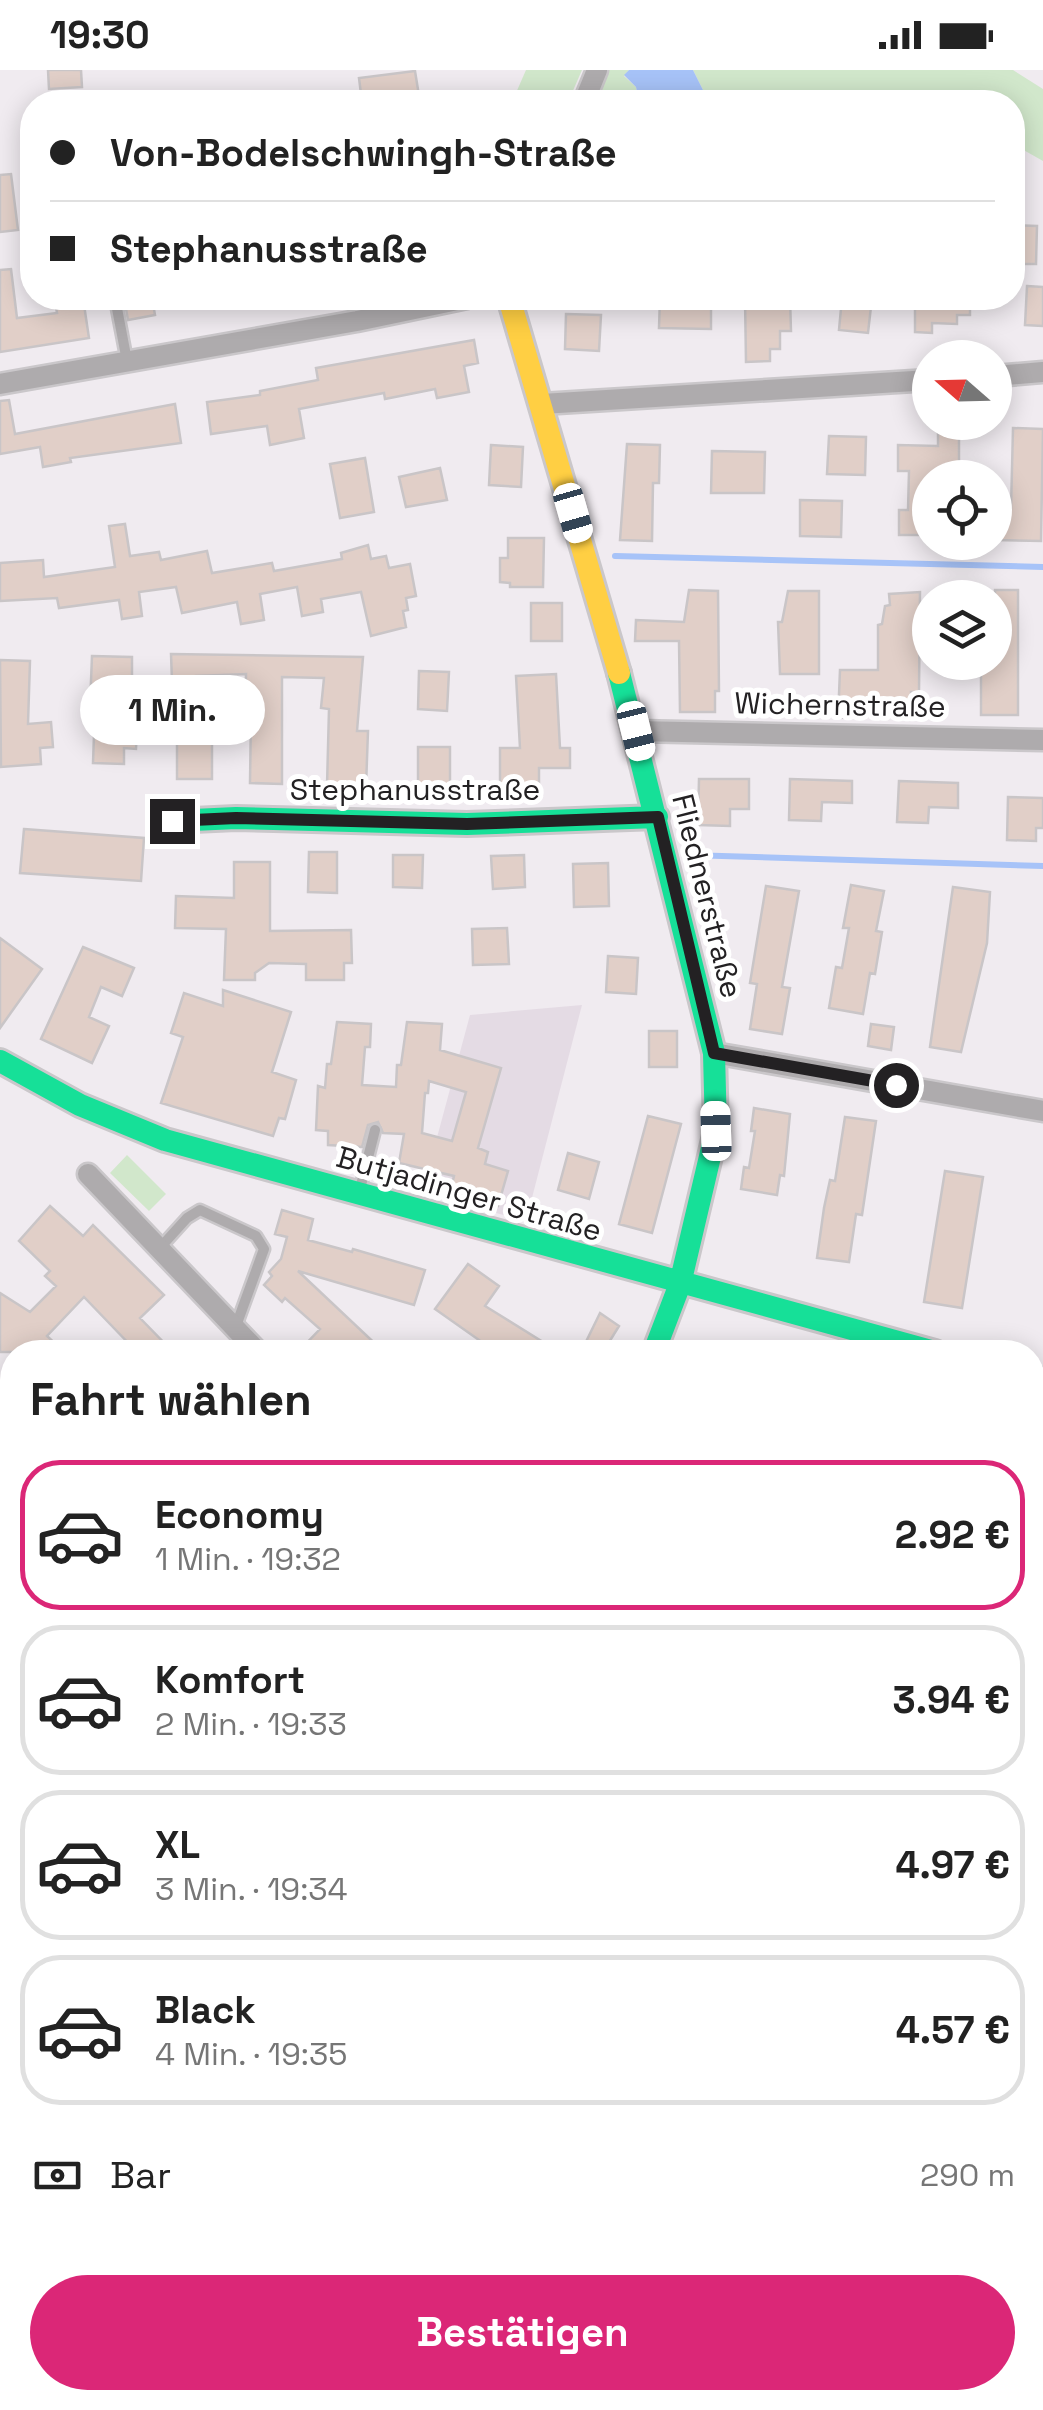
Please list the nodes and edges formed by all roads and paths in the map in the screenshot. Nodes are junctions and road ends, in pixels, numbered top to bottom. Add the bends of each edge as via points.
1 (118, 310) edge
2 (389, 310) edge
3 (513, 310) edge
4 (126, 361) junction
5 (1043, 372) edge
6 (1012, 375) edge
7 (912, 381) edge
8 (0, 384) edge
9 (542, 404) junction
10 (636, 731) junction
11 (1043, 740) edge
12 (658, 817) junction
13 (172, 821) dead end
14 (714, 1053) junction
15 (0, 1061) edge
16 (1042, 1107) edge
17 (375, 1130) dead end
18 (88, 1174) dead end
19 (359, 1194) junction
20 (158, 1250) junction
21 (680, 1284) junction
22 (235, 1330) junction
23 (245, 1340) edge
24 (659, 1340) edge
25 (890, 1340) edge

1 - 4 lane
2 - 4 street
3 - 9 street, Fliednerstraße
4 - 8 street
5 - 6 street
7 - 9 street
9 - 10 street, Fliednerstraße
10 - 11 street, Wichernstraße
10 - 12 street, Fliednerstraße
12 - 13 street, Stephanusstraße via 467,824
12 - 14 street, Fliednerstraße
14 - 16 street
14 - 21 street, Fliednerstraße via 716,1131
15 - 19 street, Butjadinger Straße via 129,1126
17 - 19 lane
18 - 20 street
19 - 21 street, Butjadinger Straße
20 - 22 street
20 - 22 lane via 200,1210 256,1236 264,1249
21 - 24 street, Fliednerstraße
21 - 25 street, Butjadinger Straße
22 - 23 street

